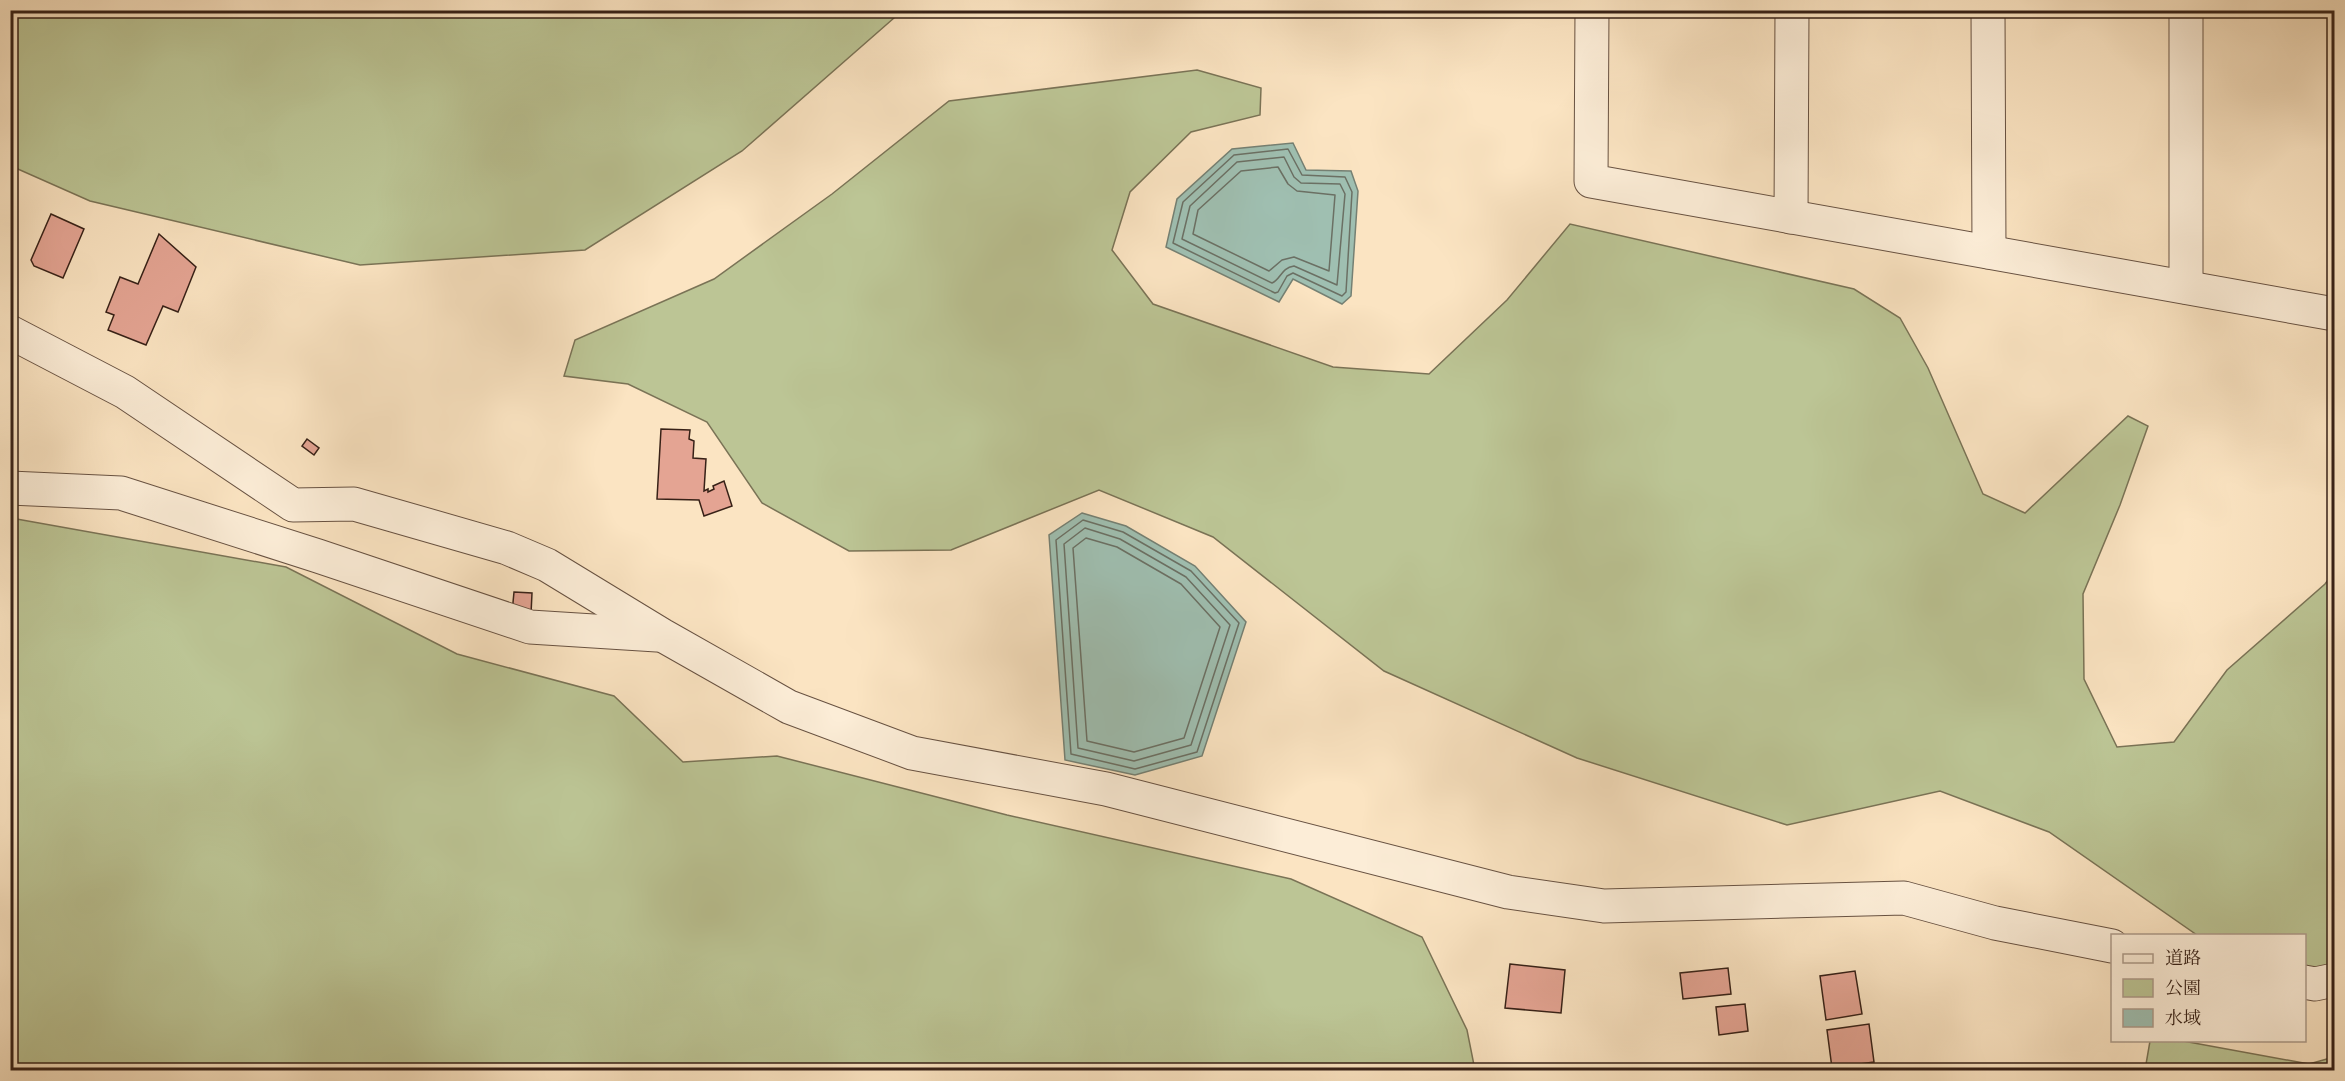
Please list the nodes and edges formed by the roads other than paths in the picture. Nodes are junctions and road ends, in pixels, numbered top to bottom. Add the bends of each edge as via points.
1 (1592, 10) edge
2 (1792, 10) edge
3 (1988, 10) edge
4 (2187, 10) edge
5 (1791, 217) junction
6 (1989, 252) junction
7 (2187, 287) junction
8 (2334, 314) edge
9 (10, 332) edge
10 (10, 488) edge
11 (662, 635) junction
12 (2111, 946) edge
13 (2334, 980) edge
14 (2306, 982) edge

1 - 5 street via 1591,181
2 - 5 street
3 - 6 street
4 - 7 street
5 - 6 street
6 - 7 street
7 - 8 street
9 - 11 street via 125,392 293,505 354,504 507,548 547,565
10 - 11 street via 121,493 530,627
11 - 12 street via 789,707 912,753 1106,789 1508,892 1604,906 1904,898 1995,923
13 - 14 street

